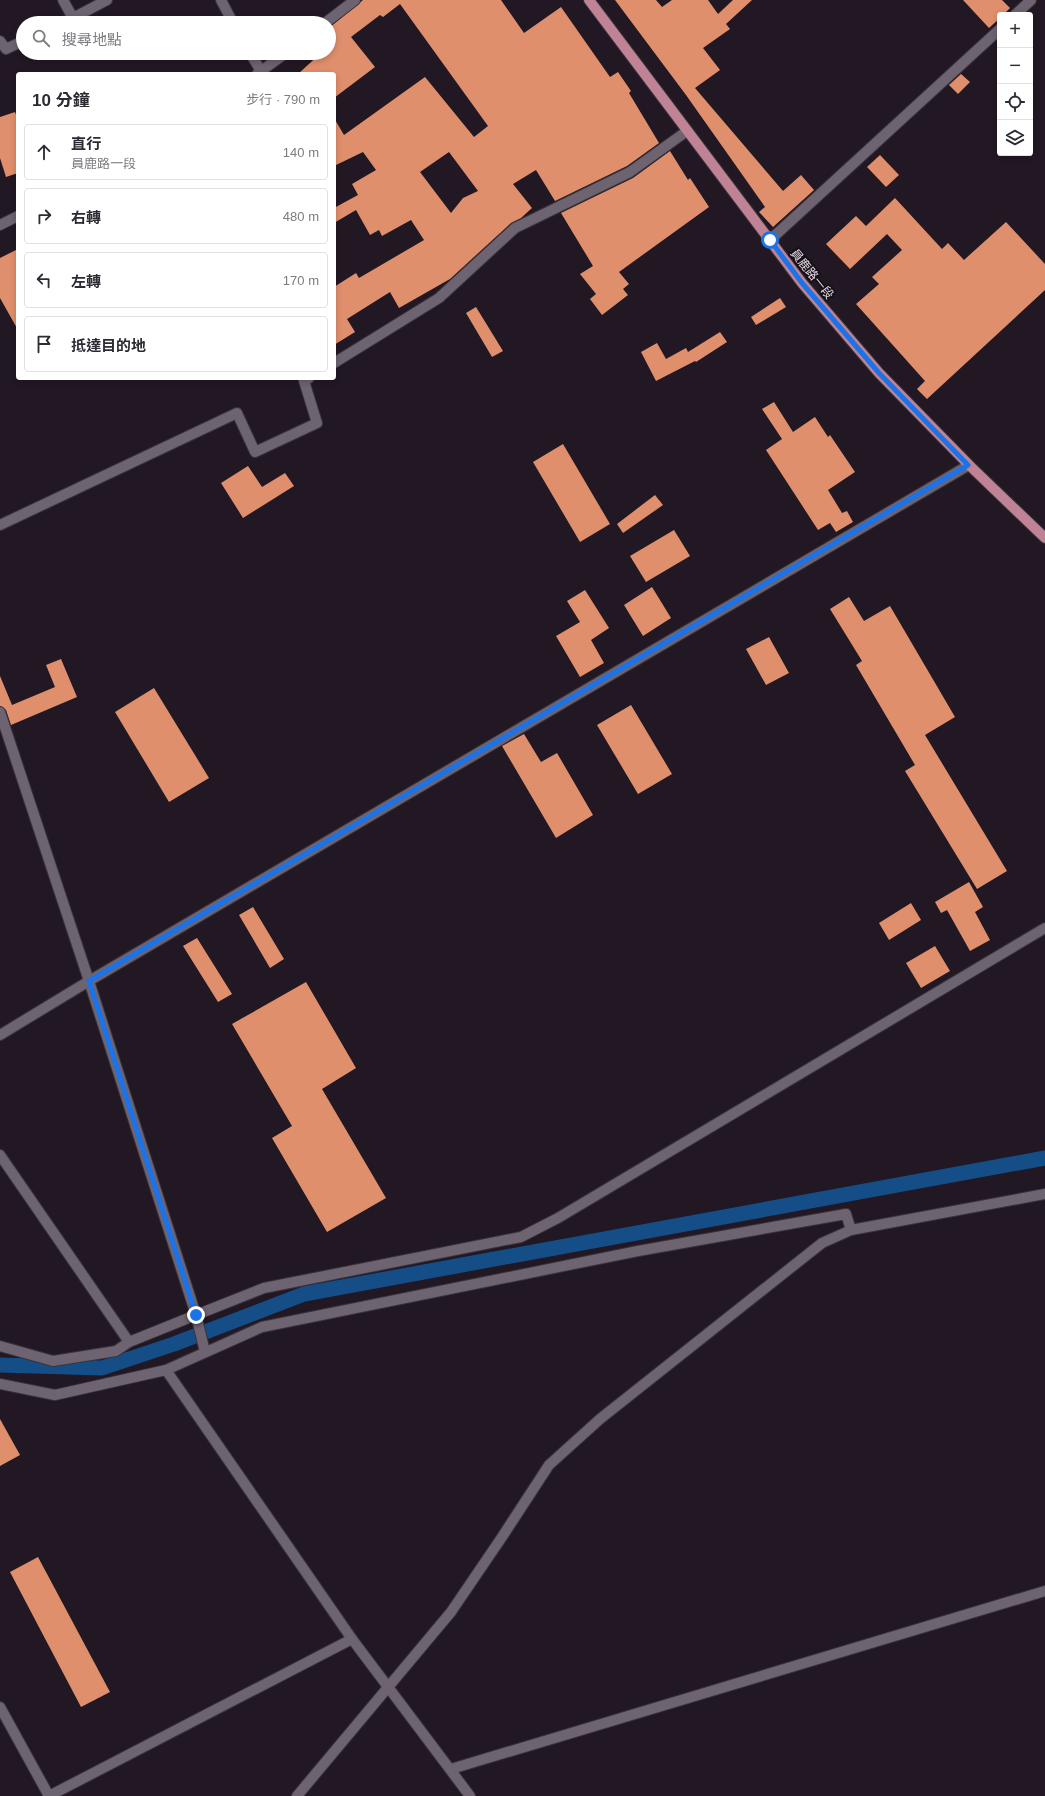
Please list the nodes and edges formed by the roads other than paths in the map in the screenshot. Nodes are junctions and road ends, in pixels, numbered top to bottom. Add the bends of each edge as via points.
1 (63, 0) edge
2 (107, 0) edge
3 (221, 0) edge
4 (355, 0) edge
5 (589, 0) edge
6 (1031, 0) edge
7 (1018, 12) edge
8 (71, 16) edge
9 (76, 16) edge
10 (229, 16) edge
11 (334, 16) edge
12 (997, 32) edge
13 (0, 41) edge
14 (16, 44) edge
15 (253, 60) edge
16 (277, 60) edge
17 (259, 72) edge
18 (260, 72) edge
19 (687, 131) junction
20 (16, 217) edge
21 (0, 226) edge
22 (770, 240) junction
23 (336, 362) edge
24 (306, 380) edge
25 (968, 465) junction
26 (0, 525) edge
27 (1045, 538) edge
28 (0, 712) edge
29 (1045, 928) edge
30 (89, 981) junction
31 (0, 1035) edge
32 (0, 1155) edge
33 (1045, 1194) edge
34 (851, 1230) junction
35 (196, 1315) junction
36 (129, 1342) junction
37 (0, 1346) edge
38 (205, 1352) junction
39 (166, 1370) junction
40 (0, 1384) edge
41 (1045, 1591) edge
42 (352, 1639) junction
43 (387, 1688) junction
44 (0, 1707) edge
45 (451, 1769) junction
46 (49, 1796) edge
47 (297, 1796) edge
48 (470, 1796) edge

1 - 8 street
2 - 9 street
3 - 10 street
4 - 11 street
5 - 19 main road, 員鹿路一段
6 - 7 street
12 - 22 street
13 - 14 street via 6,49
15 - 17 street
16 - 18 street
19 - 22 main road, 員鹿路一段
19 - 23 street via 630,172 515,228 439,298
20 - 21 street
22 - 25 main road, 員鹿路一段 via 802,283 879,373
24 - 26 street via 317,423 255,452 237,413
25 - 27 main road, 員鹿路一段
25 - 30 street
28 - 30 street
29 - 35 street via 558,1218 521,1237 264,1288
30 - 31 street
30 - 35 street
32 - 36 street
33 - 34 street
34 - 38 street via 846,1214 638,1251 262,1327
34 - 43 street via 822,1243 600,1419 549,1465 450,1612
35 - 36 street
35 - 38 street
36 - 37 street via 116,1351 53,1360
38 - 39 street
39 - 40 street via 55,1395
39 - 42 street
41 - 45 street
42 - 43 street
42 - 46 street
43 - 45 street
43 - 47 street
44 - 46 street
45 - 48 street

